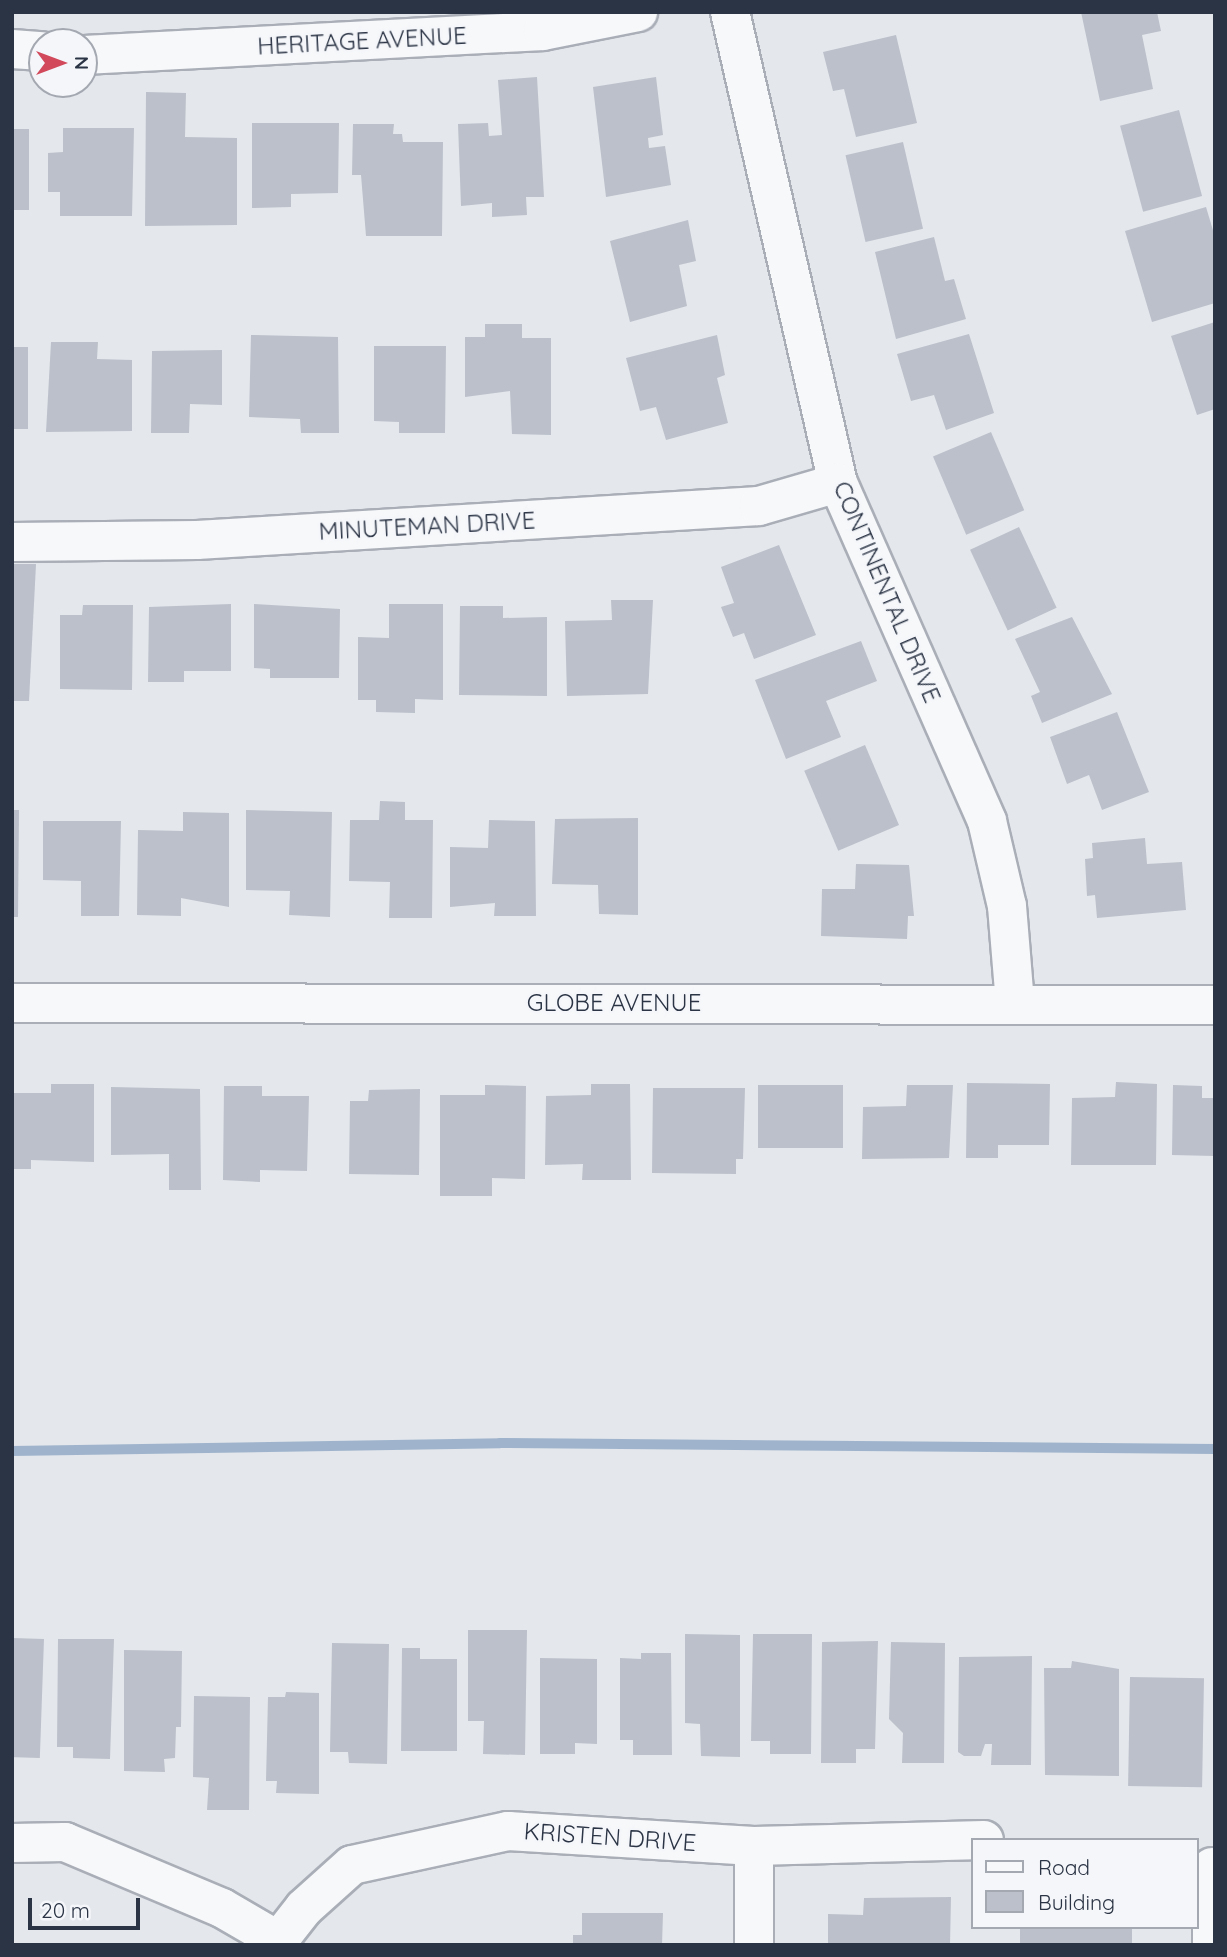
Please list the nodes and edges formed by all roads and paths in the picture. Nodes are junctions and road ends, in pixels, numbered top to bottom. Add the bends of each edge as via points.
1 (638, 12) edge
2 (730, 12) edge
3 (98, 54) edge
4 (838, 483) junction
5 (12, 542) edge
6 (12, 1003) edge
7 (1015, 1003) junction
8 (1215, 1005) edge
9 (972, 1840) edge
10 (12, 1843) edge
11 (754, 1846) junction
12 (1208, 1867) edge
13 (276, 1942) edge
14 (754, 1945) edge
15 (1212, 1945) edge

1 - 3 street, HERITAGE AVENUE via 543,31
2 - 4 street, CONTINENTAL DRIVE
4 - 5 street, MINUTEMAN DRIVE via 759,506 197,540
4 - 7 street, CONTINENTAL DRIVE via 988,821 1007,906
6 - 7 street, GLOBE AVENUE
7 - 8 street, GLOBE AVENUE
9 - 11 street, KRISTEN DRIVE
10 - 13 street via 65,1842 222,1908
11 - 13 street, KRISTEN DRIVE via 508,1831 421,1846 352,1865
11 - 14 street
12 - 15 street

